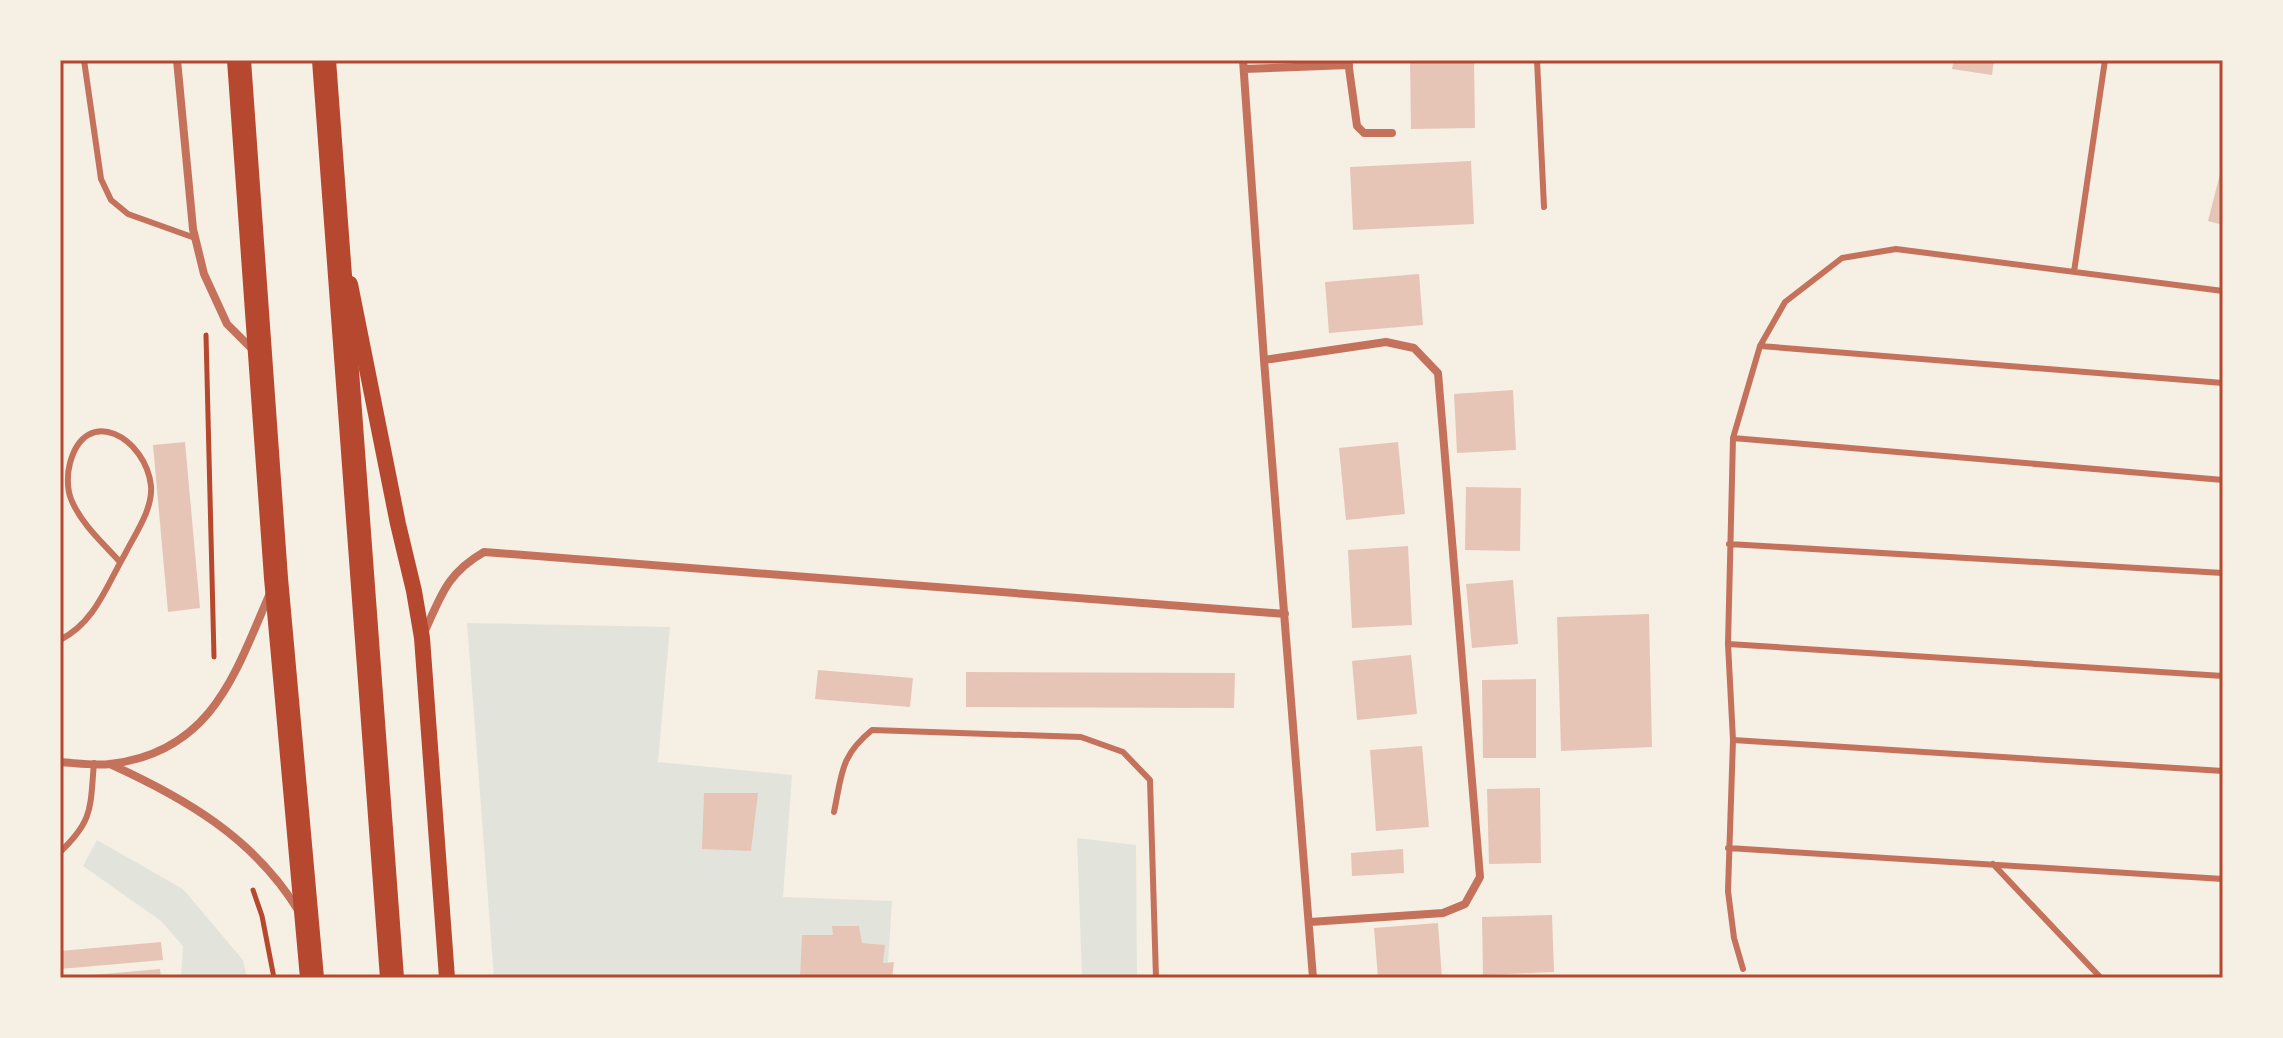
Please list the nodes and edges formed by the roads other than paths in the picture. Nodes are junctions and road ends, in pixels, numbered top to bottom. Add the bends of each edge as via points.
1 (84, 60) edge
2 (177, 60) edge
3 (239, 60) edge
4 (324, 60) edge
5 (1537, 60) edge
6 (2105, 60) edge
7 (1348, 62) edge
8 (1244, 64) edge
9 (1392, 133) dead end
10 (334, 203) junction
11 (1544, 207) dead end
12 (195, 238) junction
13 (2074, 272) junction
14 (2223, 291) edge
15 (1760, 346) junction
16 (260, 356) junction
17 (1264, 360) junction
18 (2223, 383) edge
19 (1733, 438) junction
20 (2223, 480) edge
21 (1729, 544) junction
22 (120, 562) junction
23 (2223, 573) edge
24 (276, 578) junction
25 (1285, 614) junction
26 (422, 638) junction
27 (60, 640) edge
28 (1728, 644) junction
29 (2223, 676) edge
30 (1733, 740) junction
31 (60, 762) edge
32 (94, 763) junction
33 (109, 764) junction
34 (2223, 771) edge
35 (834, 812) dead end
36 (1728, 848) junction
37 (60, 852) edge
38 (1993, 864) junction
39 (2223, 879) edge
40 (1310, 922) junction
41 (307, 926) junction
42 (1743, 969) dead end
43 (312, 978) edge
44 (392, 978) edge
45 (447, 978) edge
46 (1156, 978) edge
47 (1313, 978) edge
48 (2101, 978) edge

1 - 12 lane via 101,179 111,200 128,214
2 - 12 street
3 - 16 highway
4 - 10 highway
5 - 11 lane
6 - 13 lane
7 - 8 street
7 - 9 street via 1357,126 1364,133
8 - 17 street
10 - 26 main road
10 - 44 highway
12 - 16 street via 204,274 227,324
13 - 14 lane
13 - 15 lane via 1896,249 1842,258 1785,302
15 - 18 lane
15 - 19 lane
16 - 24 highway
17 - 25 street
17 - 40 street via 1386,342 1414,348 1438,373 1480,877 1465,904 1443,913
19 - 20 lane
19 - 21 lane
21 - 23 lane
21 - 28 lane
22 - 22 lane via 144,520 151,487 131,442 115,433 92,432 75,446 68,471 70,496 79,516
22 - 27 lane via 93,613
24 - 33 street via 234,678 215,706 180,741
24 - 41 highway
25 - 26 street via 484,552 463,564 447,583
25 - 40 street
26 - 45 main road
28 - 29 lane
28 - 30 lane
30 - 34 lane
30 - 36 lane
31 - 32 street
32 - 33 street
32 - 37 lane via 90,814
33 - 41 street via 158,786 235,836 275,878
35 - 46 lane via 844,764 853,745 872,730 1081,737 1123,752 1150,780
36 - 38 lane
36 - 42 lane via 1728,891
38 - 39 lane
38 - 48 lane
40 - 47 street
41 - 43 highway

